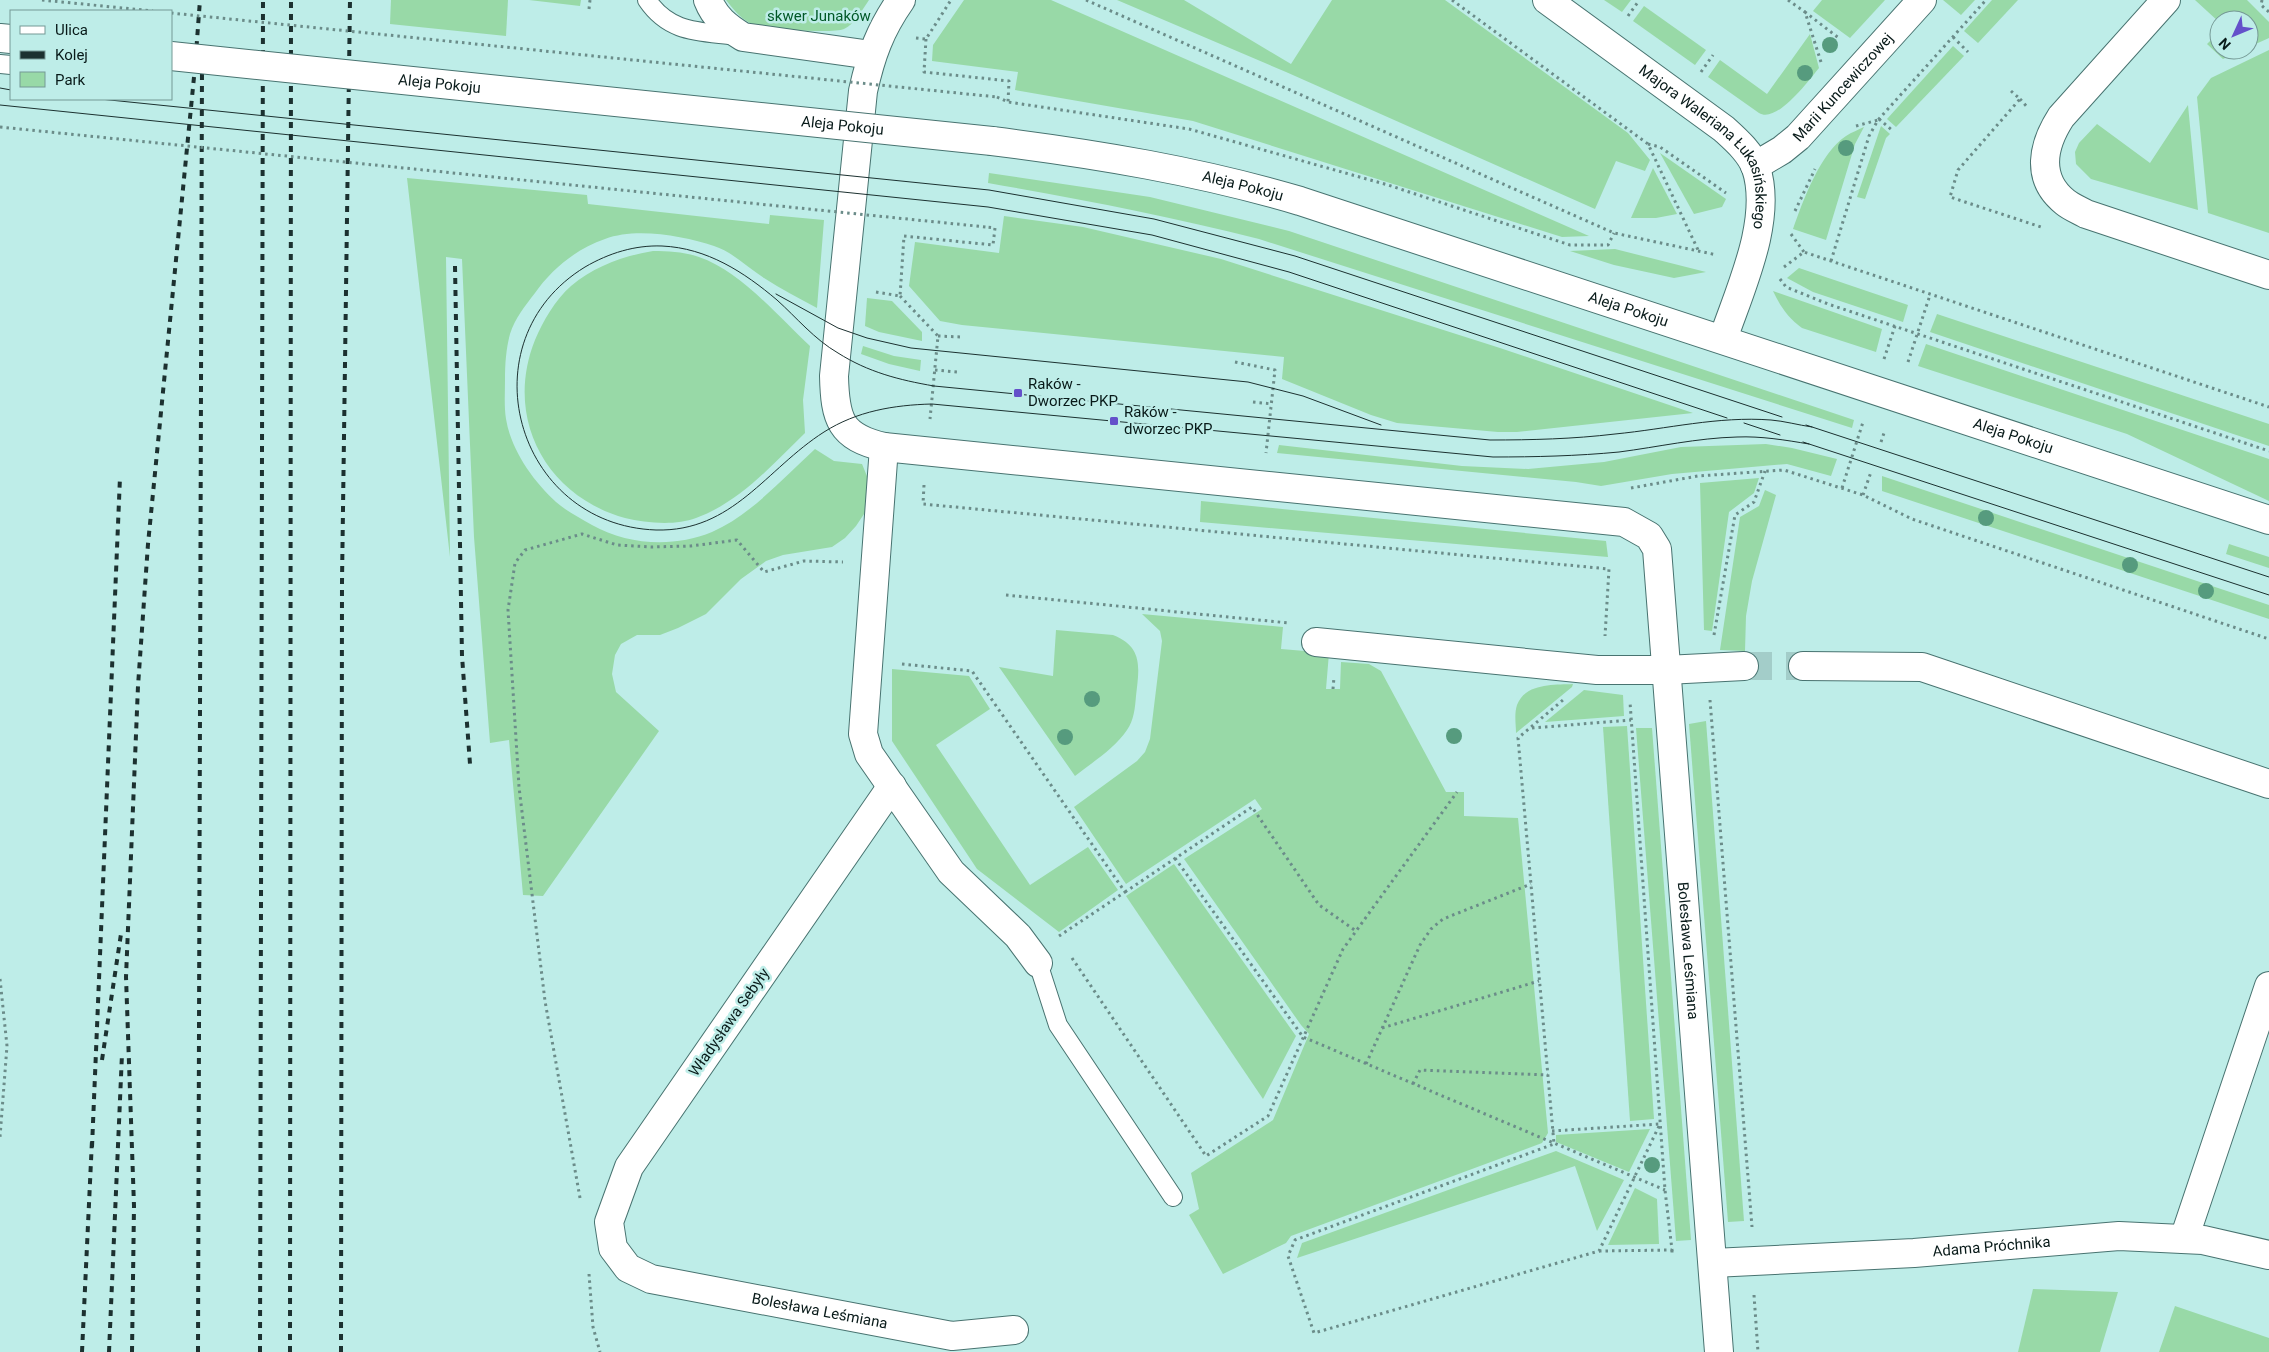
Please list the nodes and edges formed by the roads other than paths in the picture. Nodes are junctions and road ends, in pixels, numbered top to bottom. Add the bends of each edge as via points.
1 (647, 0) edge
2 (708, 0) edge
3 (901, 0) edge
4 (1547, 0) edge
5 (1922, 0) edge
6 (2166, 0) edge
7 (743, 37) junction
8 (871, 55) junction
9 (172, 56) edge
10 (1755, 166) junction
11 (2269, 275) edge
12 (1723, 340) junction
13 (884, 447) junction
14 (2269, 520) edge
15 (1316, 642) dead end
16 (1744, 666) tunnel mouth
17 (1802, 666) tunnel mouth
18 (1666, 670) junction
19 (2269, 784) edge
20 (892, 786) junction
21 (1038, 963) joint
22 (2269, 986) edge
23 (1173, 1197) dead end
24 (2184, 1239) junction
25 (2269, 1255) edge
26 (1713, 1263) junction
27 (628, 1268) joint
28 (1014, 1330) dead end
29 (1719, 1352) edge

1 - 7 lane via 669,24
2 - 7 street via 712,12 725,27
3 - 8 street via 884,24
4 - 10 street, Majora Waleriana Łukasińskiego via 1724,129 1742,145
5 - 10 street, Marii Kuncewiczowej via 1798,137
6 - 11 street via 2061,116 2050,133 2044,158 2045,174 2065,202 2086,214
7 - 8 street
8 - 13 street via 863,91 834,399 841,422 850,434
9 - 12 street, Aleja Pokoju, bridge via 1080,152 1237,183 1309,204
10 - 12 street, Majora Waleriana Łukasińskiego via 1761,212
12 - 14 street, Aleja Pokoju
13 - 18 street, Bolesława Leśmiana via 1624,522 1649,536 1657,549
13 - 20 street via 863,734 869,754
15 - 18 street via 1597,670
16 - 18 street
17 - 19 street via 1922,667
18 - 26 street, Bolesława Leśmiana
20 - 21 street via 951,872 1018,936
20 - 27 street, Władysława Sebyły via 629,1167 609,1222 613,1248
21 - 23 lane via 1058,1025
22 - 24 street
24 - 25 street, Adama Próchnika via 2203,1240
24 - 26 street, Adama Próchnika via 2120,1236 1914,1253
26 - 29 street, Bolesława Leśmiana
27 - 28 street, Bolesława Leśmiana via 651,1279 952,1336

